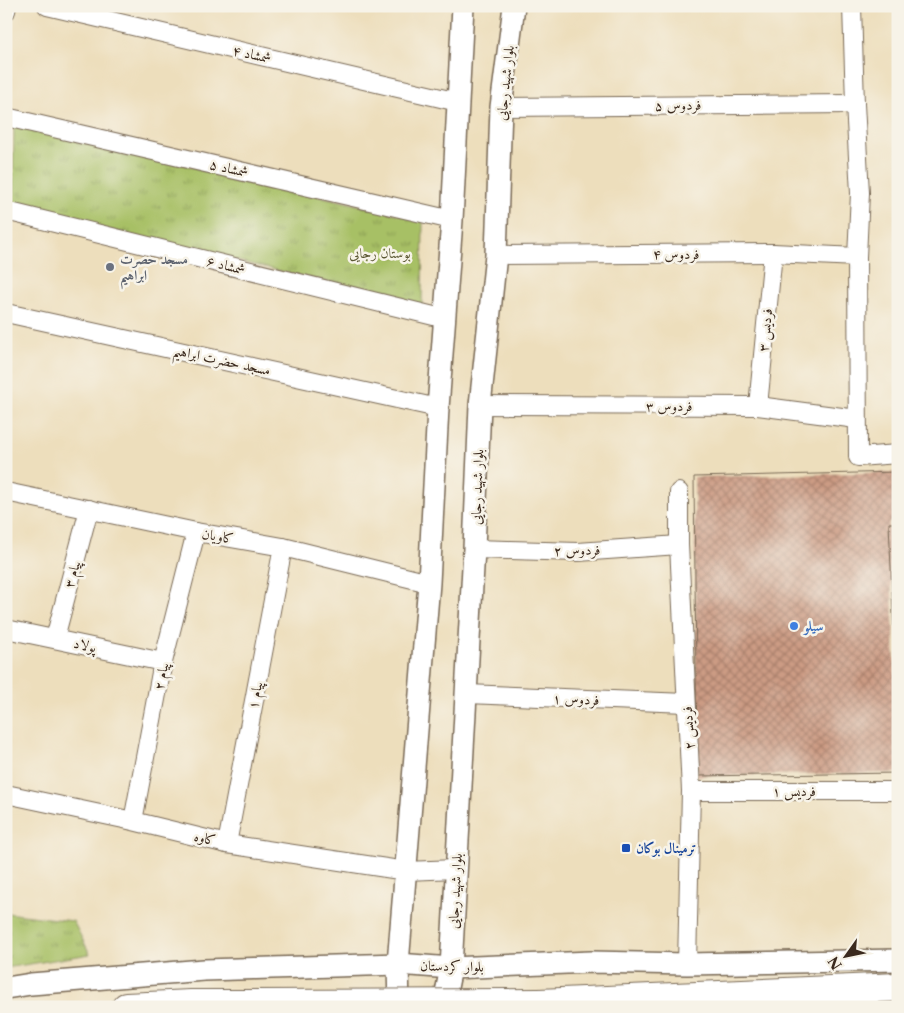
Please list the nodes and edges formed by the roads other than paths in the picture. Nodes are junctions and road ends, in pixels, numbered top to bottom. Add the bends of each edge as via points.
1 (7, 6) edge
2 (47, 6) edge
3 (514, 6) edge
4 (852, 6) edge
5 (459, 7) edge
6 (6, 11) edge
7 (458, 102) junction
8 (854, 104) junction
9 (501, 107) junction
10 (6, 116) edge
11 (6, 211) edge
12 (452, 220) junction
13 (773, 253) junction
14 (496, 254) junction
15 (857, 257) junction
16 (6, 313) edge
17 (446, 319) junction
18 (480, 406) junction
19 (758, 406) junction
20 (438, 408) junction
21 (857, 419) junction
22 (898, 454) edge
23 (6, 492) edge
24 (679, 492) dead end
25 (90, 509) junction
26 (196, 532) junction
27 (679, 545) junction
28 (283, 547) junction
29 (474, 549) junction
30 (429, 583) junction
31 (6, 629) edge
32 (55, 638) junction
33 (163, 662) junction
34 (466, 694) junction
35 (686, 703) junction
36 (691, 791) junction
37 (898, 791) edge
38 (6, 794) edge
39 (133, 821) junction
40 (227, 844) junction
41 (456, 869) junction
42 (406, 871) junction
43 (898, 960) edge
44 (398, 964) junction
45 (687, 964) junction
46 (451, 968) junction
47 (898, 987) edge
48 (6, 988) edge
49 (126, 1007) edge
50 (399, 1007) edge
51 (443, 1007) edge

1 - 6 street
2 - 7 street, شمشاد ۴
3 - 9 street, بلوار شهید رجایی
4 - 8 street
5 - 7 street
7 - 12 street
8 - 9 street, فردوس ۵
8 - 15 street via 860,193
9 - 14 street, بلوار شهید رجایی
10 - 12 street, شمشاد ۵
11 - 17 street, شمشاد ۶
12 - 17 street
13 - 14 street, فردوس ۴
13 - 15 street, فردوس ۴
13 - 19 street, فردیس ۳
14 - 18 street, بلوار شهید رجایی
15 - 21 street
16 - 20 street, مسجد حضرت ابراهیم
17 - 20 street
18 - 19 street, فردوس ۳
18 - 29 street, بلوار شهید رجایی
19 - 21 street, فردوس ۳
20 - 30 street
21 - 22 street via 858,457
23 - 25 street, کاویان
24 - 27 street, فردیس ۲
25 - 26 street, کاویان
25 - 32 street, پیام ۳
26 - 28 street, کاویان
26 - 33 street, پیام ۲
27 - 29 street, فردوس ۲ via 578,552
27 - 35 street, فردیس ۲
28 - 30 street, کاویان
28 - 40 street, پیام ۱
29 - 34 street, بلوار شهید رجایی
30 - 42 street
31 - 32 street, پولاد
32 - 33 street, پولاد
33 - 39 street, پیام ۲
34 - 35 street, فردوس ۱
34 - 41 street, بلوار شهید رجایی
35 - 36 street, فردیس ۲
36 - 37 street, فردیس ۱
36 - 45 street, فردیس ۲
38 - 39 street, کاوه
39 - 40 street, کاوه
40 - 42 street, کاوه
41 - 42 street, کاوه
41 - 46 street, بلوار شهید رجایی
42 - 44 street
43 - 45 street, بلوار کردستان
44 - 46 street, بلوار کردستان
44 - 48 street, بلوار کردستان via 204,970
44 - 50 street
45 - 46 street, بلوار کردستان via 591,962
46 - 51 street, بلوار شهید رجایی
47 - 49 main road, bridge via 539,1003

